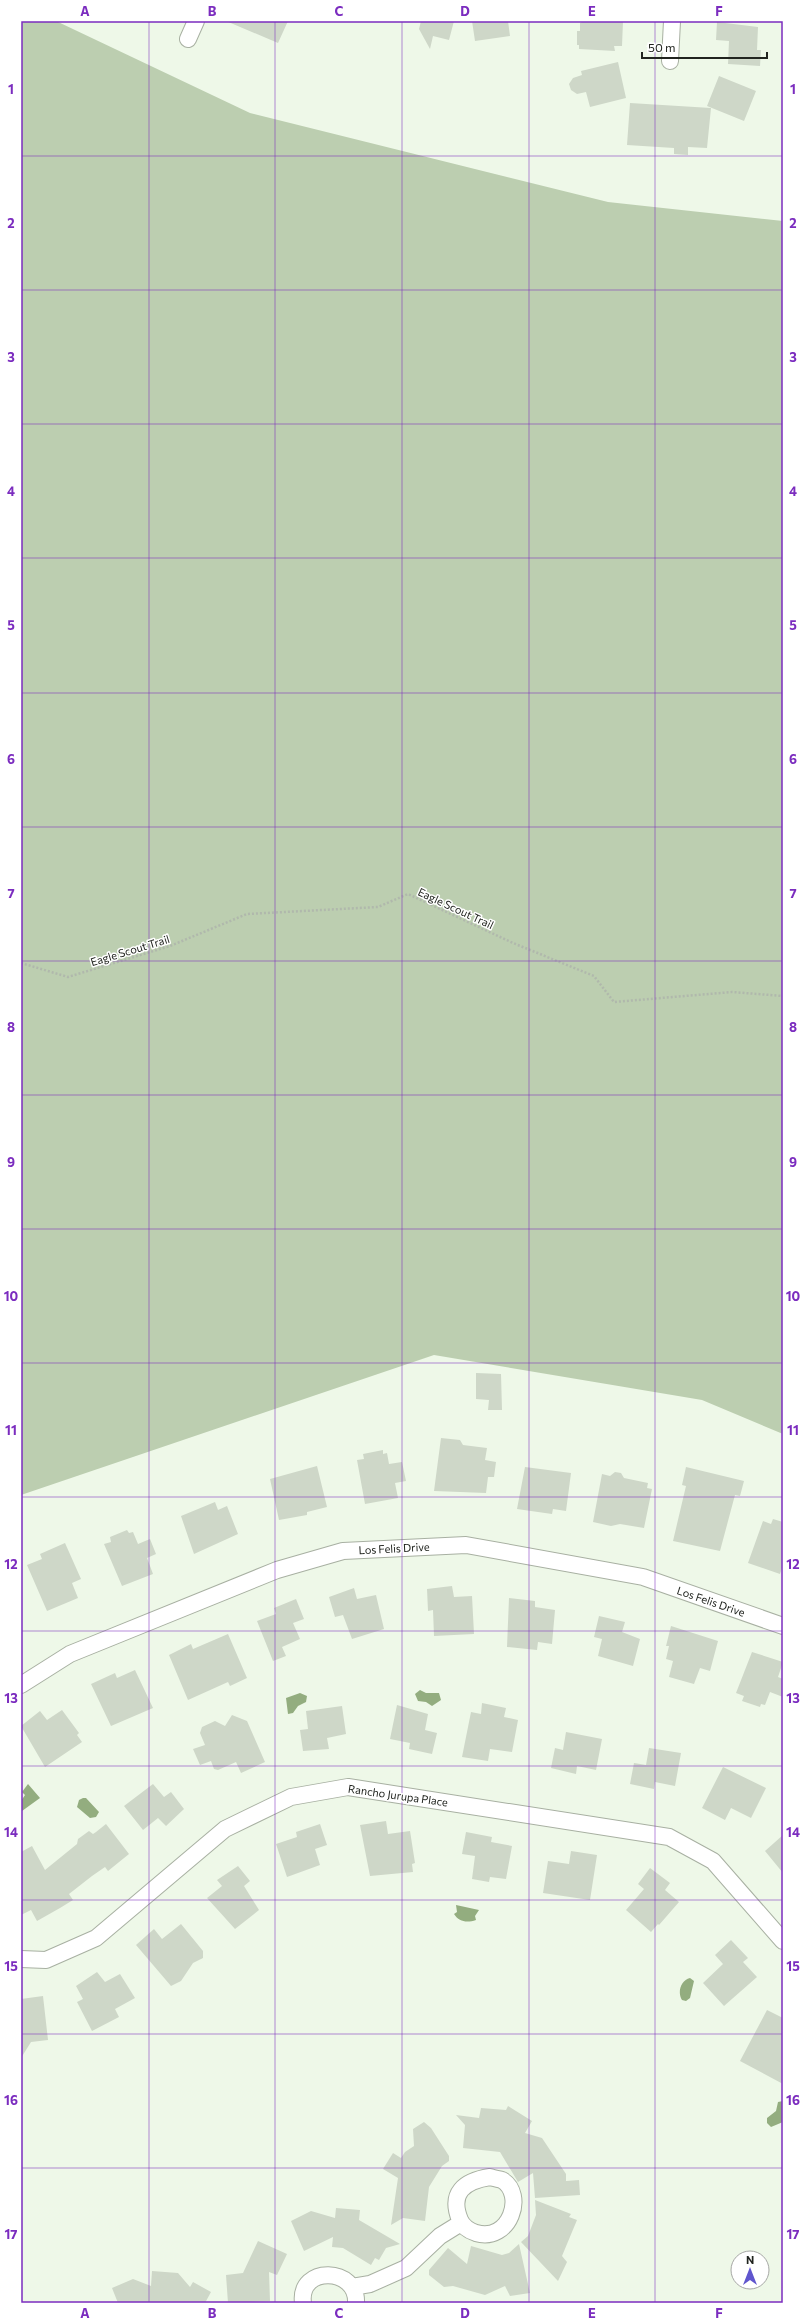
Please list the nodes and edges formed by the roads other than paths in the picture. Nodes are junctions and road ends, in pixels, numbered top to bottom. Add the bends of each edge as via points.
1 (196, 21) edge
2 (672, 21) edge
3 (188, 39) dead end
4 (670, 61) dead end
5 (783, 1626) edge
6 (21, 1685) edge
7 (783, 1941) edge
8 (21, 1959) edge
9 (461, 2223) dead end
10 (352, 2287) junction
11 (303, 2303) edge
12 (356, 2303) edge

1 - 3 street
2 - 4 street
5 - 6 street, Los Felis Drive via 643,1577 466,1545 343,1551 277,1570 70,1654
7 - 8 street, Rancho Jurupa Place via 713,1861 669,1837 348,1787 291,1797 226,1829 96,1938 46,1960
9 - 10 street via 440,2236 406,2268 390,2277
10 - 11 street via 344,2279 333,2275 320,2275 310,2280 304,2288
10 - 12 street

